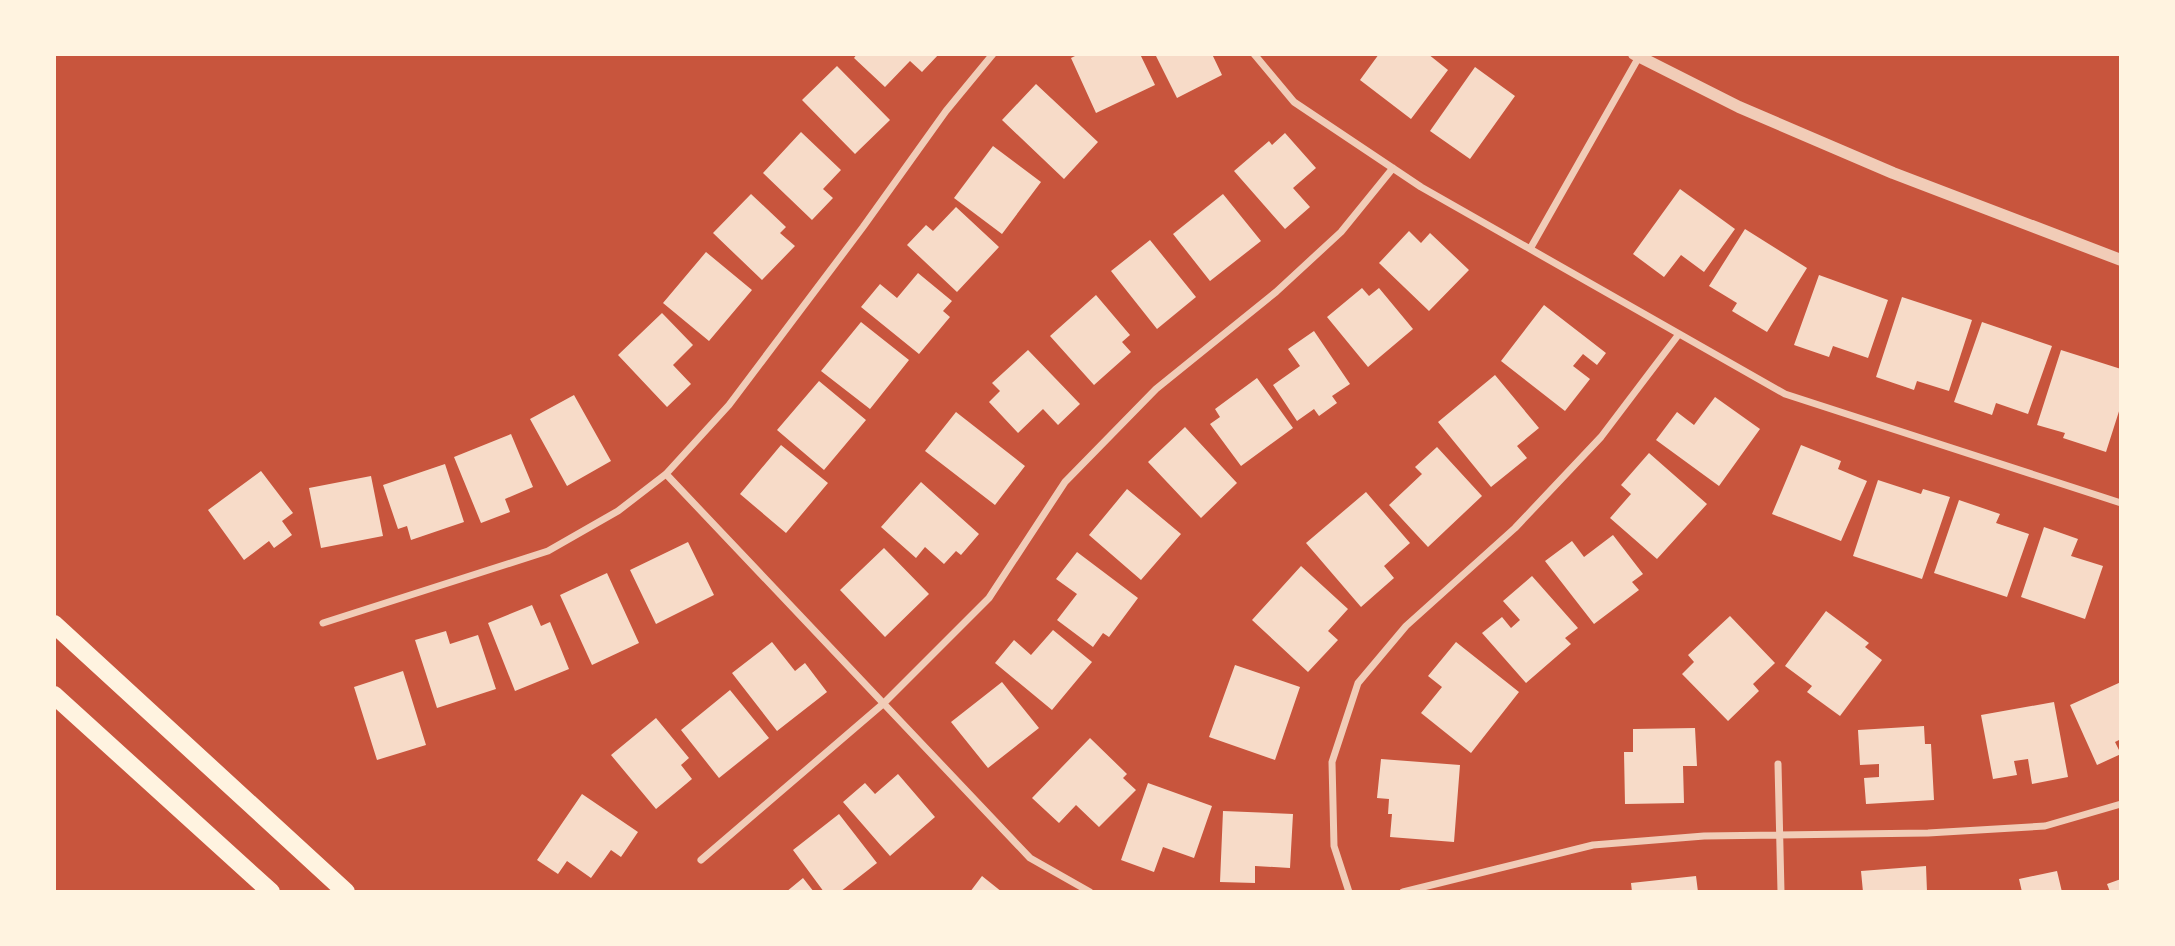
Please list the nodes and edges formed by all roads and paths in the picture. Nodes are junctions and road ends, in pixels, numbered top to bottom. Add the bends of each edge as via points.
1 (993, 54) edge
2 (1254, 54) edge
3 (1637, 55) edge
4 (1393, 169) junction
5 (1530, 249) junction
6 (2121, 260) edge
7 (1679, 334) junction
8 (666, 474) junction
9 (2121, 503) edge
10 (323, 623) dead end
11 (54, 624) edge
12 (54, 695) edge
13 (884, 703) junction
14 (1778, 764) dead end
15 (2121, 804) edge
16 (1780, 835) junction
17 (701, 860) dead end
18 (271, 892) edge
19 (346, 892) edge
20 (1090, 892) edge
21 (1349, 892) edge
22 (1403, 892) edge
23 (1782, 892) edge

1 - 8 street via 729,405
2 - 4 street via 1294,102
3 - 5 street
3 - 6 street via 1739,107 1893,173
4 - 5 street
4 - 13 street via 1341,232 1276,292 1156,389 1065,482 989,598
5 - 7 street
7 - 9 street via 1786,394
7 - 21 street via 1601,437 1515,528 1406,625 1358,683 1332,762 1334,846
8 - 10 street via 618,511 548,551
8 - 13 street
11 - 19 main road
12 - 18 main road
13 - 17 street
13 - 20 street via 1030,858
14 - 16 street
15 - 16 street via 2045,827
16 - 22 street via 1593,845
16 - 23 street

